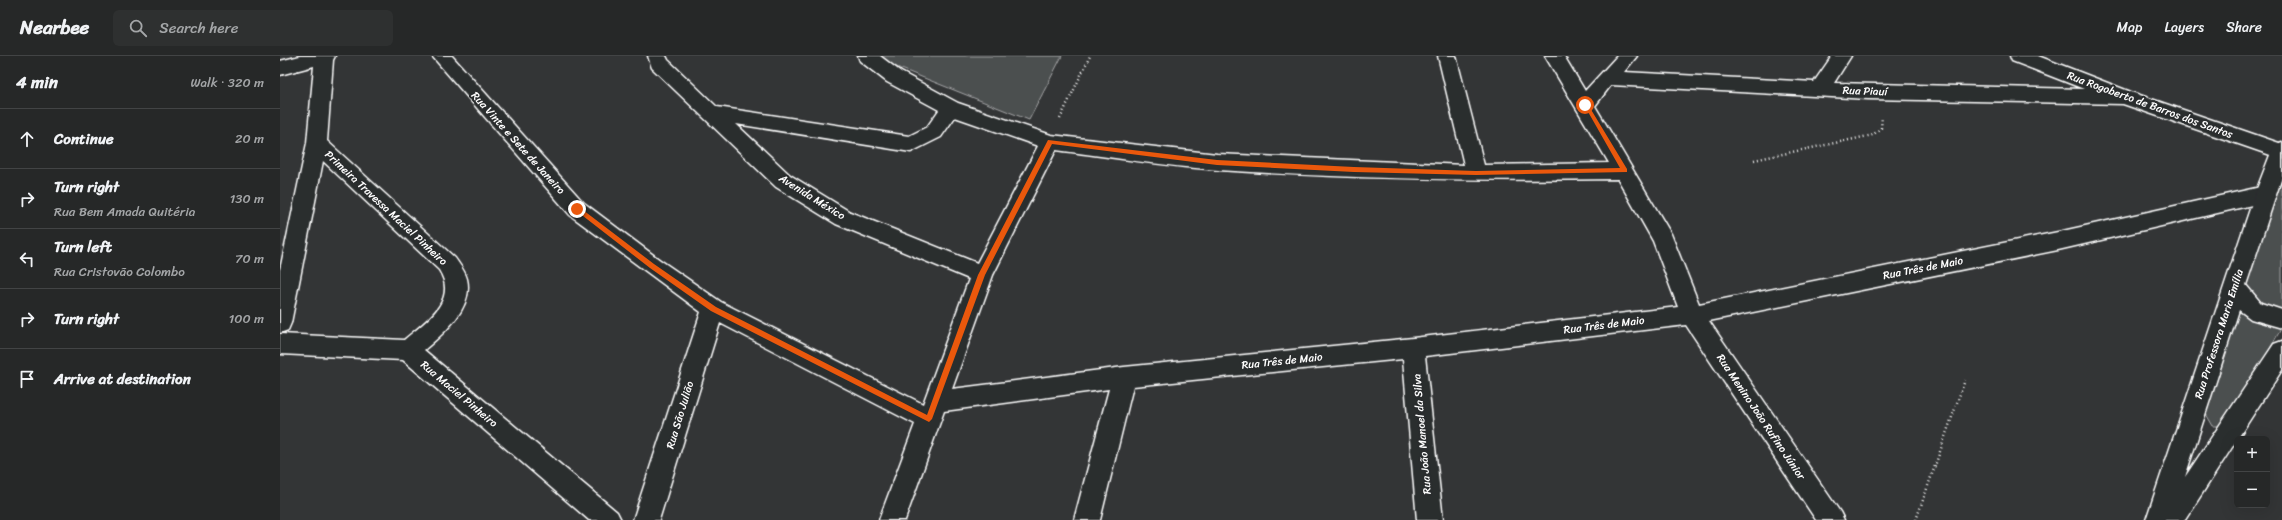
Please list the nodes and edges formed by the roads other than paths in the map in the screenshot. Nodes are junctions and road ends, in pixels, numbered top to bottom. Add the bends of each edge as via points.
1 (325, 56) edge
2 (441, 56) edge
3 (867, 56) edge
4 (1447, 56) edge
5 (1554, 56) edge
6 (1628, 56) edge
7 (1842, 56) edge
8 (2019, 56) edge
9 (660, 58) edge
10 (280, 68) edge
11 (1606, 78) junction
12 (1820, 89) junction
13 (2124, 97) junction
14 (1585, 105) junction
15 (951, 108) junction
16 (711, 113) junction
17 (1050, 142) junction
18 (317, 143) junction
19 (2282, 151) edge
20 (1624, 171) junction
21 (1476, 173) junction
22 (2265, 194) junction
23 (982, 275) junction
24 (2235, 286) junction
25 (714, 309) junction
26 (1692, 315) junction
27 (2282, 319) edge
28 (280, 322) edge
29 (280, 344) edge
30 (1413, 348) junction
31 (408, 350) junction
32 (2282, 351) edge
33 (1124, 377) junction
34 (932, 410) junction
35 (608, 520) edge
36 (646, 520) edge
37 (892, 520) edge
38 (1087, 520) edge
39 (1430, 520) edge
40 (1831, 520) edge
41 (2158, 520) edge
42 (2171, 520) edge

1 - 10 street
1 - 18 street
2 - 25 street, Rua Vinte e Sete de Janeiro via 577,209
3 - 15 street via 894,77
4 - 21 street
5 - 14 street, Rua Menino João Rufino Júnior
6 - 11 street
7 - 12 street
8 - 13 street, Rua Rogoberto de Barros dos Santos
9 - 16 street, Avenida México
11 - 12 street, Rua Piauí
11 - 14 street
12 - 13 street, Rua Piauí
13 - 19 street, Rua Rogoberto de Barros dos Santos
14 - 20 street, Rua Menino João Rufino Júnior
15 - 16 street via 934,132 911,144
15 - 17 street
16 - 23 street, Avenida México via 783,181 843,218
17 - 21 street via 1217,162
17 - 23 street
18 - 28 street
18 - 31 street, Primeira Travessa Maciel Pinheiro via 447,264 456,280 457,294 448,313
19 - 22 street, Rua Professora Maria Emília
20 - 21 street
20 - 26 street, Rua Menino João Rufino Júnior via 1663,240
22 - 24 street, Rua Professora Maria Emília
22 - 26 street, Rua Três de Maio via 2058,241
23 - 34 street
24 - 27 street via 2245,304 2257,312
24 - 41 street, Rua Professora Maria Emília
25 - 34 street, Rua Vinte e Sete de Janeiro
25 - 36 street, Rua São Julião
26 - 30 street, Rua Três de Maio
26 - 40 street, Rua Menino João Rufino Júnior
29 - 31 street
30 - 33 street, Rua Três de Maio
30 - 39 street, Rua João Manoel da Silva
31 - 35 street, Rua Maciel Pinheiro
32 - 42 street
33 - 34 street, Rua Três de Maio
33 - 38 street
34 - 37 street

